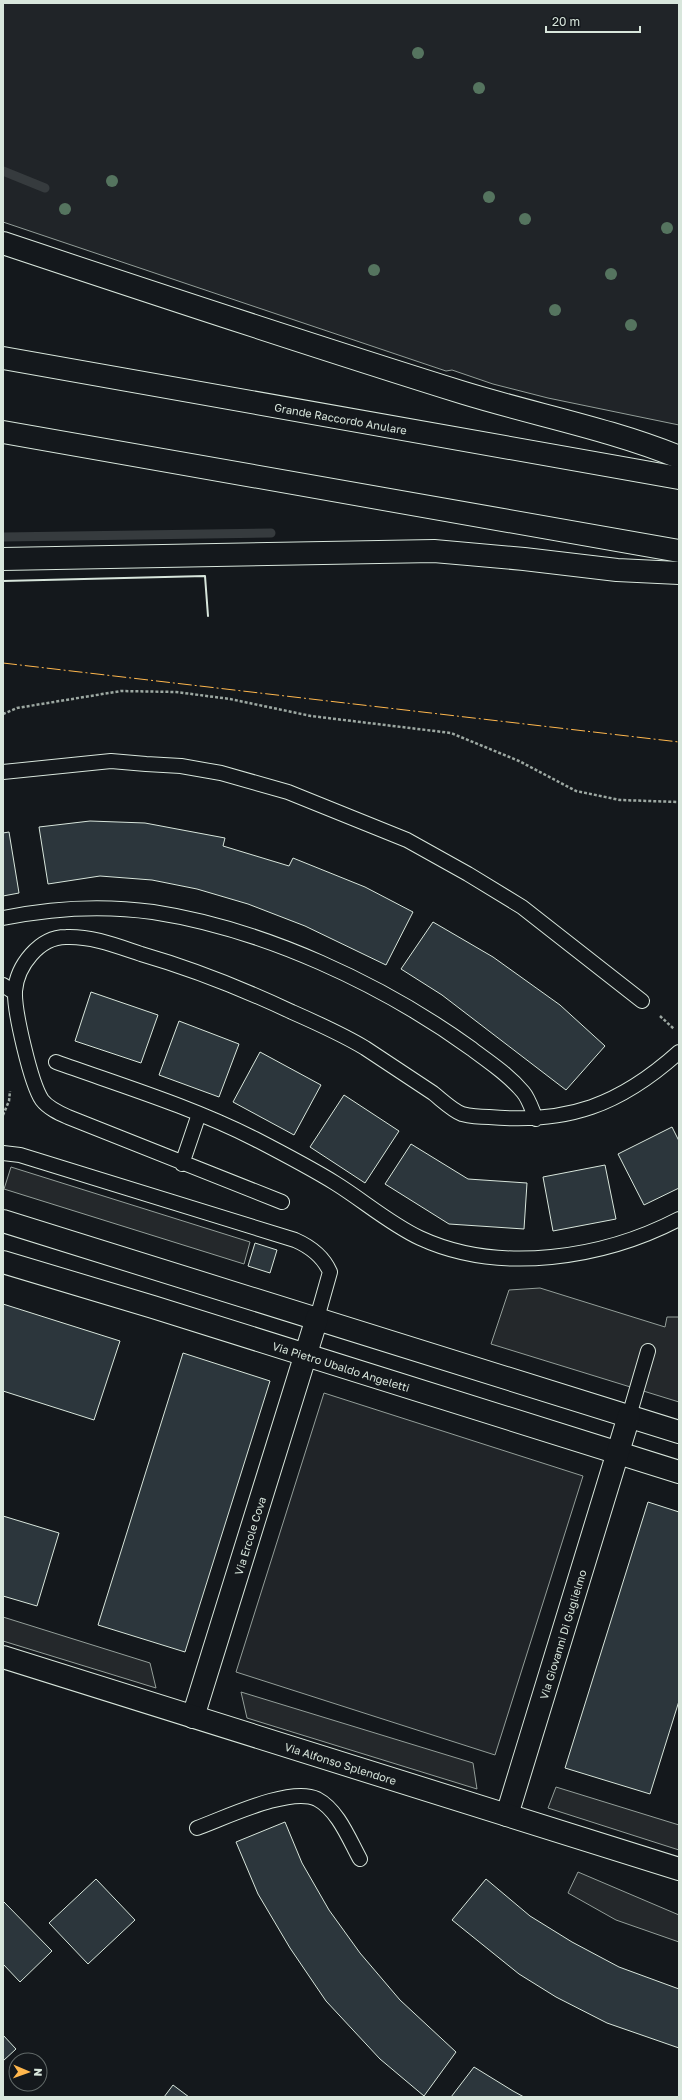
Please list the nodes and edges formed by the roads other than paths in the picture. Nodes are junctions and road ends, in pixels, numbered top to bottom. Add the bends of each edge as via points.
1 (3, 243) edge
2 (3, 358) edge
3 (3, 432) edge
4 (679, 457) edge
5 (679, 478) edge
6 (679, 551) edge
7 (3, 559) edge
8 (679, 573) edge
9 (3, 772) edge
10 (3, 918) edge
11 (3, 985) edge
12 (15, 993) junction
13 (642, 1002) dead end
14 (679, 1052) edge
15 (56, 1062) dead end
16 (199, 1114) junction
17 (536, 1119) junction
18 (3, 1153) edge
19 (182, 1164) junction
20 (282, 1202) dead end
21 (679, 1219) edge
22 (3, 1221) edge
23 (3, 1262) edge
24 (317, 1318) junction
25 (648, 1351) dead end
26 (306, 1355) junction
27 (628, 1416) junction
28 (679, 1432) edge
29 (618, 1453) junction
30 (679, 1472) edge
31 (3, 1657) edge
32 (193, 1717) junction
33 (507, 1815) junction
34 (197, 1828) dead end
35 (360, 1859) dead end
36 (679, 1869) edge

1 - 4 main road via 268,332 473,396 624,437
2 - 5 main road, Grande Raccordo Anulare
3 - 6 main road
7 - 8 main road via 434,551 617,570
9 - 13 lane via 111,761 221,773 288,792 407,840 468,874 522,907
10 - 17 lane via 52,910 123,909 154,912 209,924 286,948 375,989 439,1024 504,1072 524,1093
11 - 12 lane
12 - 17 lane via 21,969 28,958 45,944 64,937 101,942 164,960 227,983 331,1030 394,1066 462,1114
12 - 19 lane via 34,1087 43,1102 54,1111
14 - 17 lane via 630,1089 593,1108 565,1116
15 - 16 lane
16 - 19 lane
16 - 21 lane via 236,1129 294,1159 419,1238 469,1254 543,1258 578,1253 622,1244
18 - 24 lane via 20,1155 296,1240 308,1246 323,1259 330,1272
19 - 20 lane
22 - 24 main road
23 - 26 main road, Via Pietro Ubaldo Angeletti
24 - 26 main road, Via Ercole Cova
24 - 27 main road
25 - 27 lane
26 - 29 main road, Via Pietro Ubaldo Angeletti
26 - 32 main road, Via Ercole Cova
27 - 28 main road
27 - 29 main road, Via Giovanni Di Guglielmo
29 - 30 main road, Via Pietro Ubaldo Angeletti
29 - 33 main road, Via Giovanni Di Guglielmo
31 - 32 main road, Via Alfonso Splendore
32 - 33 main road, Via Alfonso Splendore
33 - 36 main road, Via Alfonso Splendore
34 - 35 lane via 278,1798 308,1796 329,1808

